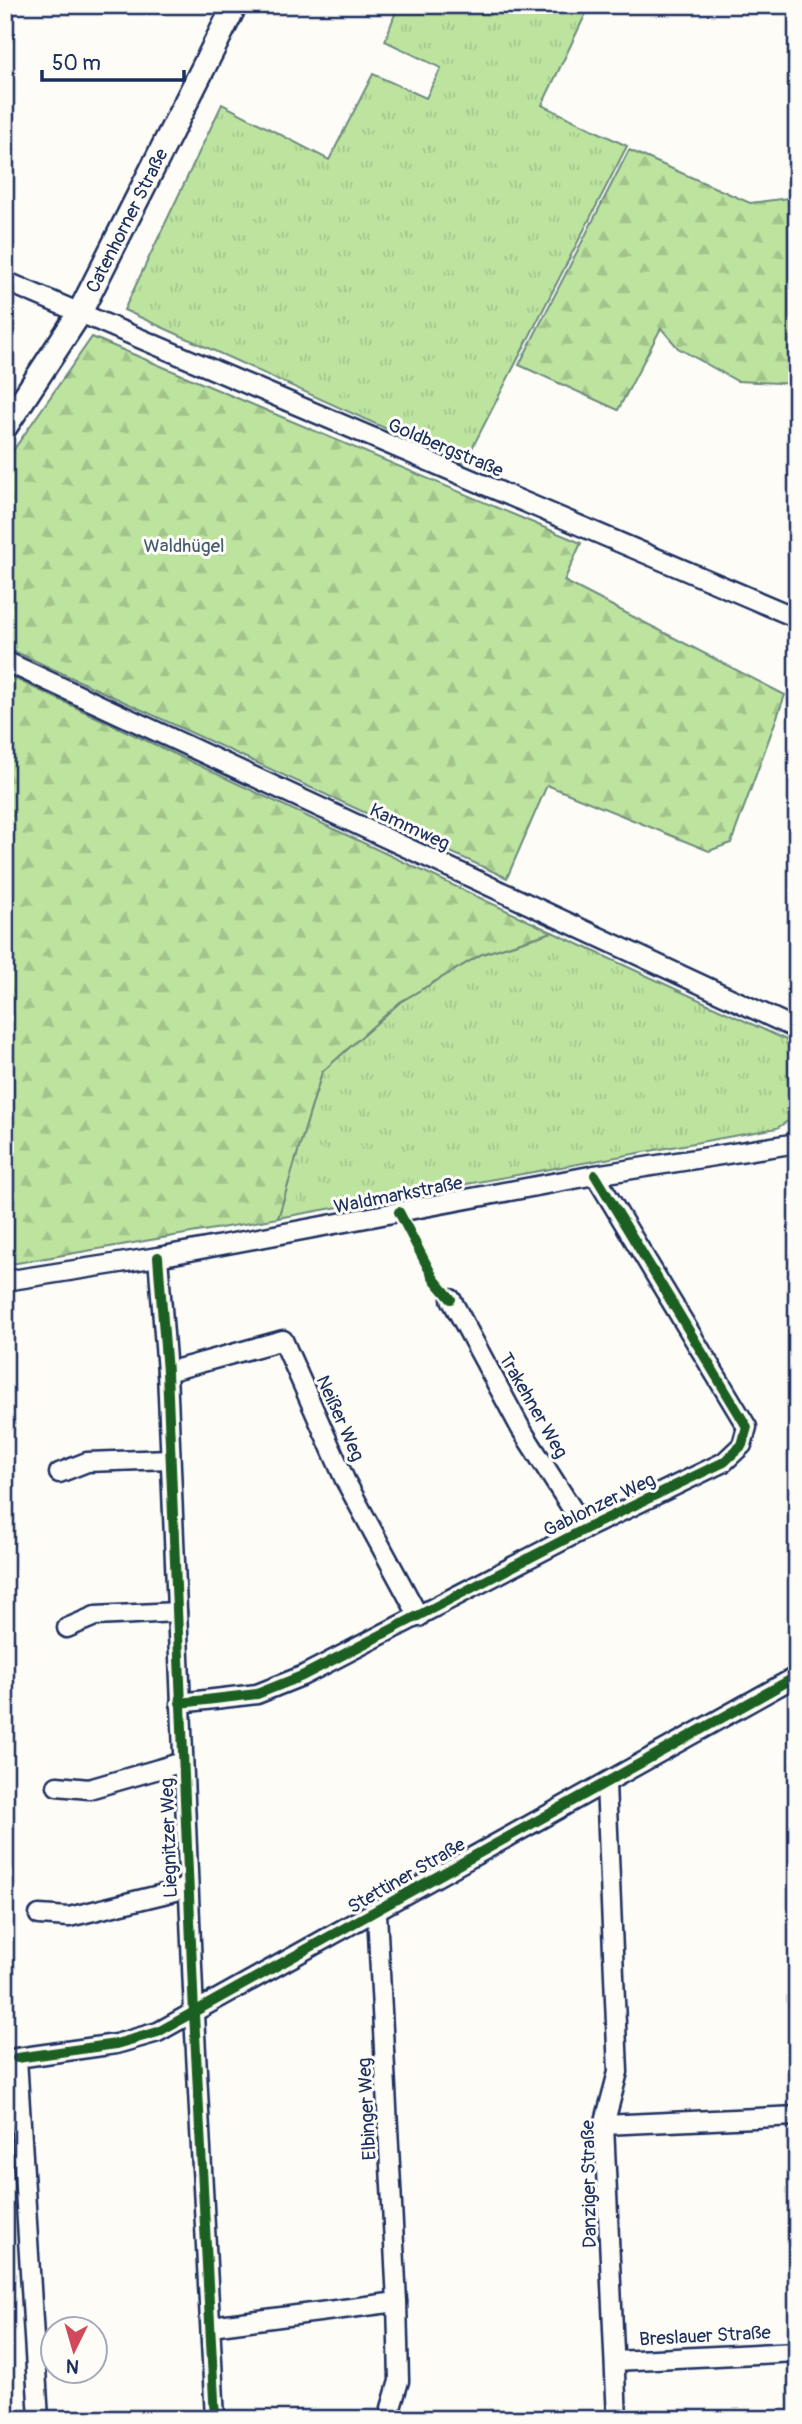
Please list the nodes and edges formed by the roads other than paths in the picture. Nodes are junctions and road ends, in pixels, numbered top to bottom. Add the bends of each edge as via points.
1 (235, 5) edge
2 (5, 281) edge
3 (79, 314) junction
4 (5, 427) edge
5 (797, 618) edge
6 (5, 661) edge
7 (797, 1029) edge
8 (797, 1143) edge
9 (595, 1175) junction
10 (158, 1257) junction
11 (5, 1281) edge
12 (451, 1299) dead end
13 (167, 1372) junction
14 (170, 1459) junction
15 (59, 1473) dead end
16 (585, 1529) junction
17 (177, 1612) junction
18 (419, 1618) junction
19 (67, 1628) dead end
20 (797, 1676) edge
21 (180, 1703) junction
22 (183, 1762) junction
23 (607, 1783) junction
24 (57, 1786) dead end
25 (188, 1888) junction
26 (377, 1913) junction
27 (39, 1914) dead end
28 (194, 2014) junction
29 (11, 2059) edge
30 (797, 2116) edge
31 (604, 2125) junction
32 (397, 2302) junction
33 (211, 2326) junction
34 (797, 2352) edge
35 (615, 2361) junction
36 (391, 2408) dead end
37 (39, 2419) edge
38 (215, 2419) edge
39 (617, 2419) edge

1 - 3 street, Catenhorner Straße
2 - 3 street, Goldbergstraße
3 - 4 street, Catenhorner Straße
3 - 5 street, Goldbergstraße
6 - 7 street, Kammweg
8 - 9 street, Waldmarkstraße
9 - 10 street, Waldmarkstraße
9 - 16 street, Gablonzer Weg via 747,1427 742,1445 724,1462
10 - 11 street, Waldmarkstraße
10 - 13 street, Liegnitzer Weg
12 - 16 street, Trakehner Weg via 521,1429
13 - 14 street, Liegnitzer Weg
13 - 18 street, Neißer Weg via 283,1340 345,1480
14 - 15 street via 87,1462
14 - 17 street, Liegnitzer Weg
16 - 18 street, Gablonzer Weg
17 - 19 street via 94,1616
17 - 21 street, Liegnitzer Weg
18 - 21 street, Gablonzer Weg via 257,1694
20 - 23 street, Stettiner Straße
21 - 22 street, Liegnitzer Weg
22 - 24 street, Liegnitzer Weg via 89,1789
22 - 25 street, Liegnitzer Weg
23 - 26 street, Stettiner Straße
23 - 31 street, Danziger Straße via 618,2072
25 - 27 street, Liegnitzer Weg via 69,1917
25 - 28 street, Liegnitzer Weg
26 - 28 street, Stettiner Straße
26 - 32 street, Elbinger Weg
28 - 29 street, Stettiner Straße via 158,2032 116,2044
28 - 33 street, Liegnitzer Weg
29 - 37 street
30 - 31 street
31 - 35 street, Danziger Straße
32 - 33 street
32 - 36 street, Elbinger Weg via 399,2381
33 - 38 street, Liegnitzer Weg
34 - 35 street, Breslauer Straße
35 - 39 street, Danziger Straße

